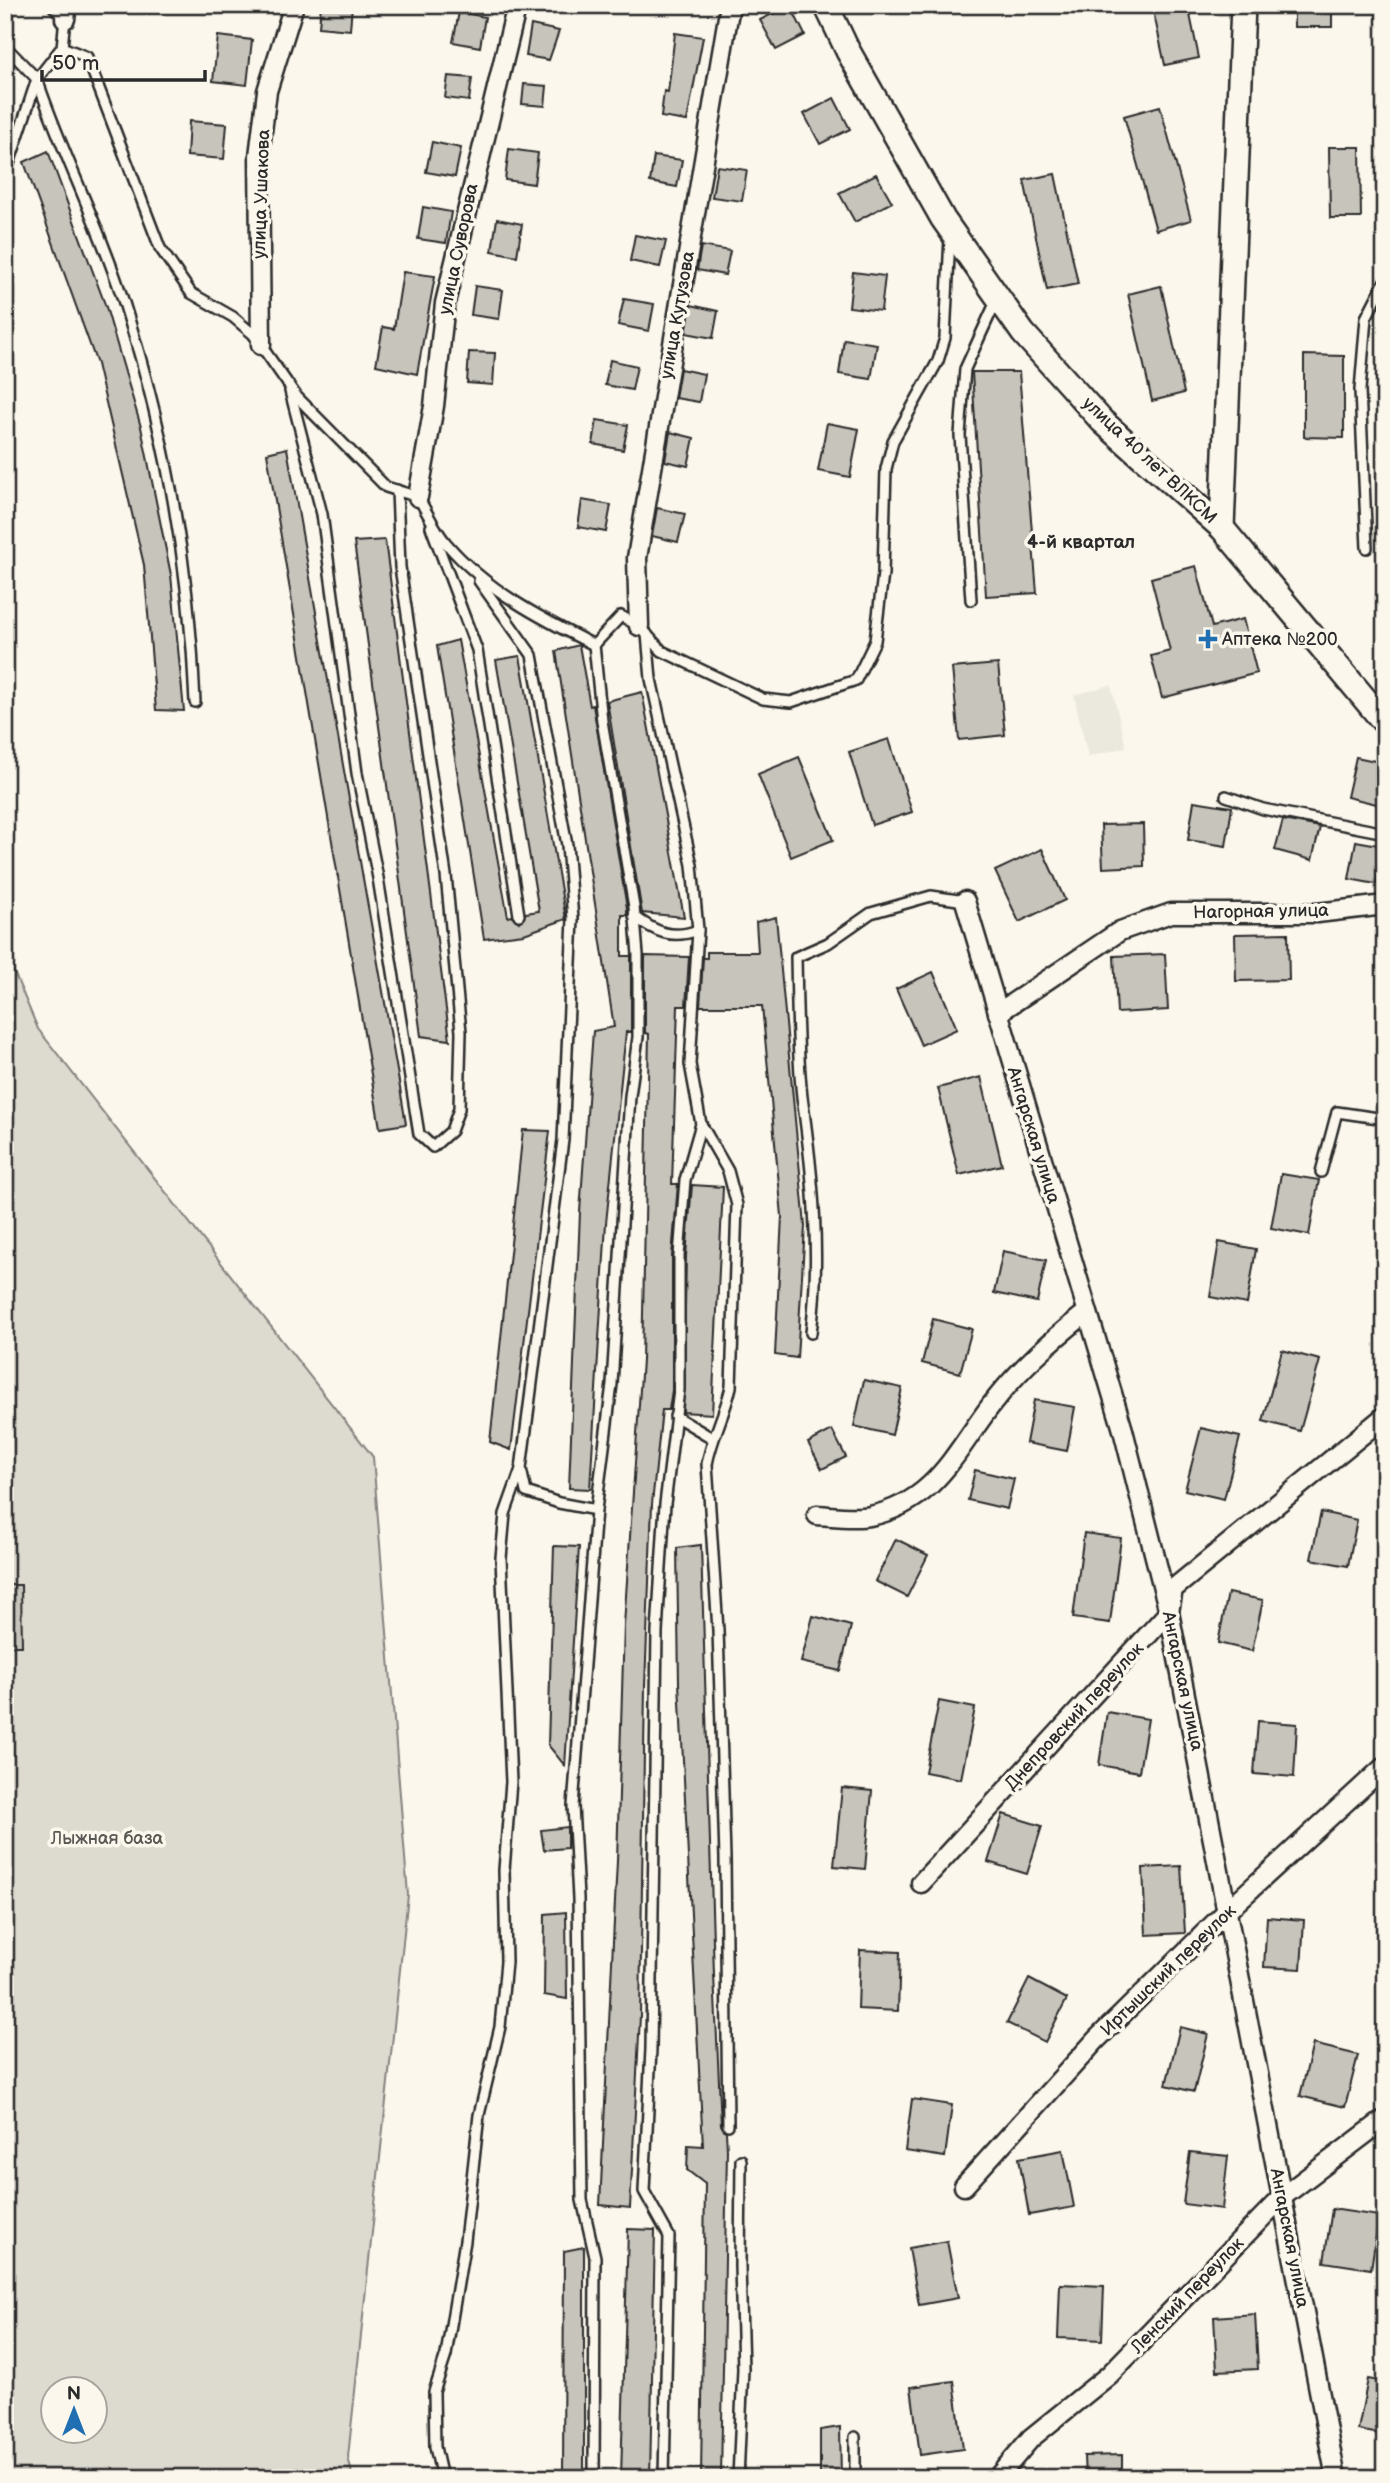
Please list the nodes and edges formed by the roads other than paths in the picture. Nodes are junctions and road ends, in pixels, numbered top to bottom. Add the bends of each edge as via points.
1 (52, 5) edge
2 (294, 5) edge
3 (517, 5) edge
4 (730, 5) edge
5 (826, 5) edge
6 (1243, 5) edge
7 (66, 12) edge
8 (5, 47) edge
9 (62, 47) junction
10 (37, 79) junction
11 (5, 176) edge
12 (951, 230) junction
13 (1385, 281) edge
14 (998, 297) junction
15 (261, 345) junction
16 (289, 386) junction
17 (397, 490) junction
18 (422, 503) junction
19 (1223, 528) junction
20 (1367, 548) dead end
21 (465, 562) junction
22 (971, 600) dead end
23 (643, 630) junction
24 (594, 645) junction
25 (195, 702) dead end
26 (1385, 723) edge
27 (1226, 796) dead end
28 (1385, 833) edge
29 (965, 901) joint
30 (1385, 905) edge
31 (519, 915) dead end
32 (634, 916) junction
33 (698, 930) junction
34 (998, 1013) junction
35 (1385, 1119) edge
36 (701, 1124) junction
37 (1321, 1172) dead end
38 (1087, 1312) junction
39 (811, 1334) dead end
40 (675, 1416) junction
41 (1385, 1416) edge
42 (712, 1438) junction
43 (521, 1469) junction
44 (596, 1510) junction
45 (817, 1515) dead end
46 (1169, 1612) junction
47 (1385, 1766) edge
48 (921, 1884) dead end
49 (1228, 1910) junction
50 (1385, 2119) edge
51 (728, 2125) dead end
52 (741, 2160) dead end
53 (964, 2186) dead end
54 (1282, 2197) junction
55 (855, 2437) dead end
56 (442, 2478) edge
57 (594, 2478) edge
58 (664, 2478) edge
59 (738, 2478) edge
60 (855, 2478) edge
61 (997, 2478) edge
62 (1336, 2478) edge

1 - 7 lane
2 - 15 street, улица Ушакова via 267,91 259,156
3 - 18 street, улица Суворова via 444,303
4 - 23 street, улица Кутузова via 637,558
5 - 12 street, улица 40 лет ВЛКСМ
6 - 19 street
7 - 9 lane
8 - 10 lane
9 - 10 lane
9 - 15 lane via 87,57 160,248 191,293 233,317
10 - 11 lane
10 - 25 lane via 125,305 169,469 192,633
12 - 14 street, улица 40 лет ВЛКСМ
12 - 23 lane via 945,338 938,361 893,442 886,469 883,574 875,641 856,680 791,702 763,699 662,650
13 - 20 lane via 1366,318 1360,390
14 - 19 street, улица 40 лет ВЛКСМ via 1023,333 1102,421
14 - 22 lane via 965,369 960,435
15 - 16 lane
16 - 17 lane via 386,487
16 - 17 lane via 321,514 357,773 419,1134 433,1147 451,1130 459,1109 461,1031 446,874 400,567
17 - 18 lane
18 - 21 lane via 445,542
18 - 31 lane via 477,650
19 - 26 street, улица 40 лет ВЛКСМ
21 - 24 lane via 529,611
21 - 43 lane via 532,655 567,845 573,919 563,1140
23 - 24 lane via 621,616
23 - 33 lane via 692,865
24 - 32 lane
27 - 28 lane via 1263,809
29 - 34 street, Ангарская улица
29 - 39 lane via 931,896 871,913 828,943 796,957 802,1097 815,1214
30 - 34 street, Нагорная улица via 1317,914 1171,913 1120,931
32 - 33 lane via 656,933 686,935
32 - 44 lane via 638,1037 629,1096 612,1384
33 - 36 lane via 690,1064
34 - 38 street, Ангарская улица
35 - 37 lane via 1337,1112
36 - 40 lane via 684,1193
36 - 42 lane via 728,1171 737,1205 731,1387
38 - 45 street via 1039,1350 992,1404 944,1473 918,1497 869,1516
38 - 46 street, Ангарская улица via 1123,1430
40 - 42 lane
40 - 58 lane via 664,1504 657,1632 651,2035 644,2141 644,2191 669,2236
41 - 46 street, Днепровский переулок via 1173,1589
42 - 51 lane via 707,1464 718,1630
43 - 44 lane via 526,1492
43 - 56 lane via 505,1514 501,1558 511,1782 504,1870 506,1962 500,2027 479,2115 446,2355 434,2392 435,2446
44 - 57 lane via 573,1806 582,2200 594,2257
46 - 48 street, Днепровский переулок
46 - 49 street, Ангарская улица
47 - 49 street, Иртышский переулок
49 - 53 street, Иртышский переулок via 1096,2040
49 - 54 street, Ангарская улица
50 - 54 street, Ленский переулок
52 - 59 lane via 743,2369
54 - 61 street, Ленский переулок via 1110,2375 1031,2438
54 - 62 street, Ангарская улица
55 - 60 lane

